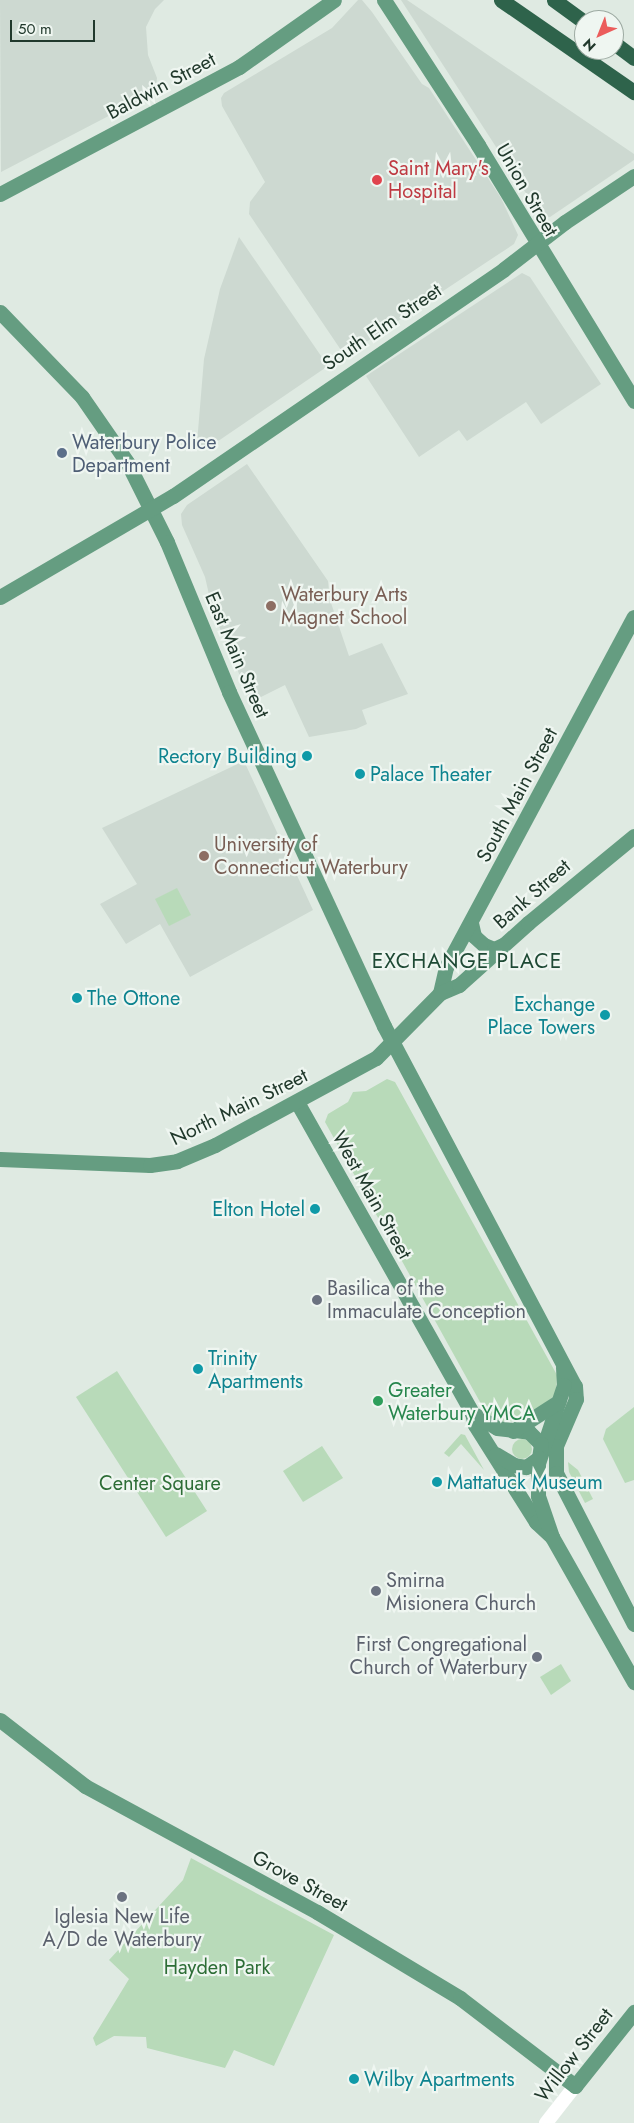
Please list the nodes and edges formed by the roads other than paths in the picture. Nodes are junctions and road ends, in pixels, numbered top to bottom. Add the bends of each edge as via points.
1 (334, 0) edge
2 (384, 0) edge
3 (501, 0) edge
4 (555, 1) edge
5 (574, 15) edge
6 (634, 92) edge
7 (634, 176) edge
8 (0, 194) edge
9 (536, 244) junction
10 (0, 312) edge
11 (634, 401) edge
12 (151, 508) junction
13 (0, 597) edge
14 (634, 617) edge
15 (634, 836) edge
16 (471, 923) junction
17 (503, 945) junction
18 (440, 994) junction
19 (392, 1044) junction
20 (297, 1102) junction
21 (0, 1159) edge
22 (562, 1363) junction
23 (560, 1398) junction
24 (472, 1413) junction
25 (513, 1431) junction
26 (484, 1441) junction
27 (547, 1456) junction
28 (552, 1537) junction
29 (634, 1624) edge
30 (634, 1682) edge
31 (0, 1720) edge
32 (634, 2012) edge
33 (575, 2086) junction
34 (546, 2123) edge

1 - 8 main road, Baldwin Street via 239,67
2 - 9 main road, Union Street via 478,146
3 - 6 highway
4 - 5 highway
7 - 9 main road, South Elm Street
9 - 11 main road, Union Street
9 - 12 main road, South Elm Street
10 - 12 main road, East Main Street via 97,415 128,462
12 - 13 main road, South Elm Street
12 - 19 main road, East Main Street via 229,692
14 - 16 main road, South Main Street
15 - 17 main road, Bank Street
16 - 17 main road via 474,936 484,946 494,949
16 - 18 main road, South Main Street via 446,967
17 - 18 main road, Bank Street via 460,986
18 - 19 main road, Bank Street
19 - 20 main road, North Main Street via 367,1064
19 - 22 main road, West Main Street
20 - 21 main road, North Main Street via 211,1147 171,1163 139,1166
20 - 24 main road, West Main Street
22 - 23 main road, West Main Street via 565,1379
22 - 27 main road, West Main Street via 576,1386 577,1395
23 - 25 main road via 552,1408
23 - 27 main road, West Main Street
24 - 25 main road via 493,1426
24 - 26 main road, West Main Street via 473,1422
25 - 27 main road via 535,1435
26 - 27 main road via 499,1456 518,1466 531,1465
26 - 28 main road, West Main Street via 536,1522
27 - 28 main road, West Main Street via 536,1471 537,1492
27 - 29 main road
28 - 30 main road, West Main Street
31 - 33 main road, Grove Street via 85,1786 309,1907 460,1998
32 - 33 main road, Willow Street
33 - 34 street, Willow Street

